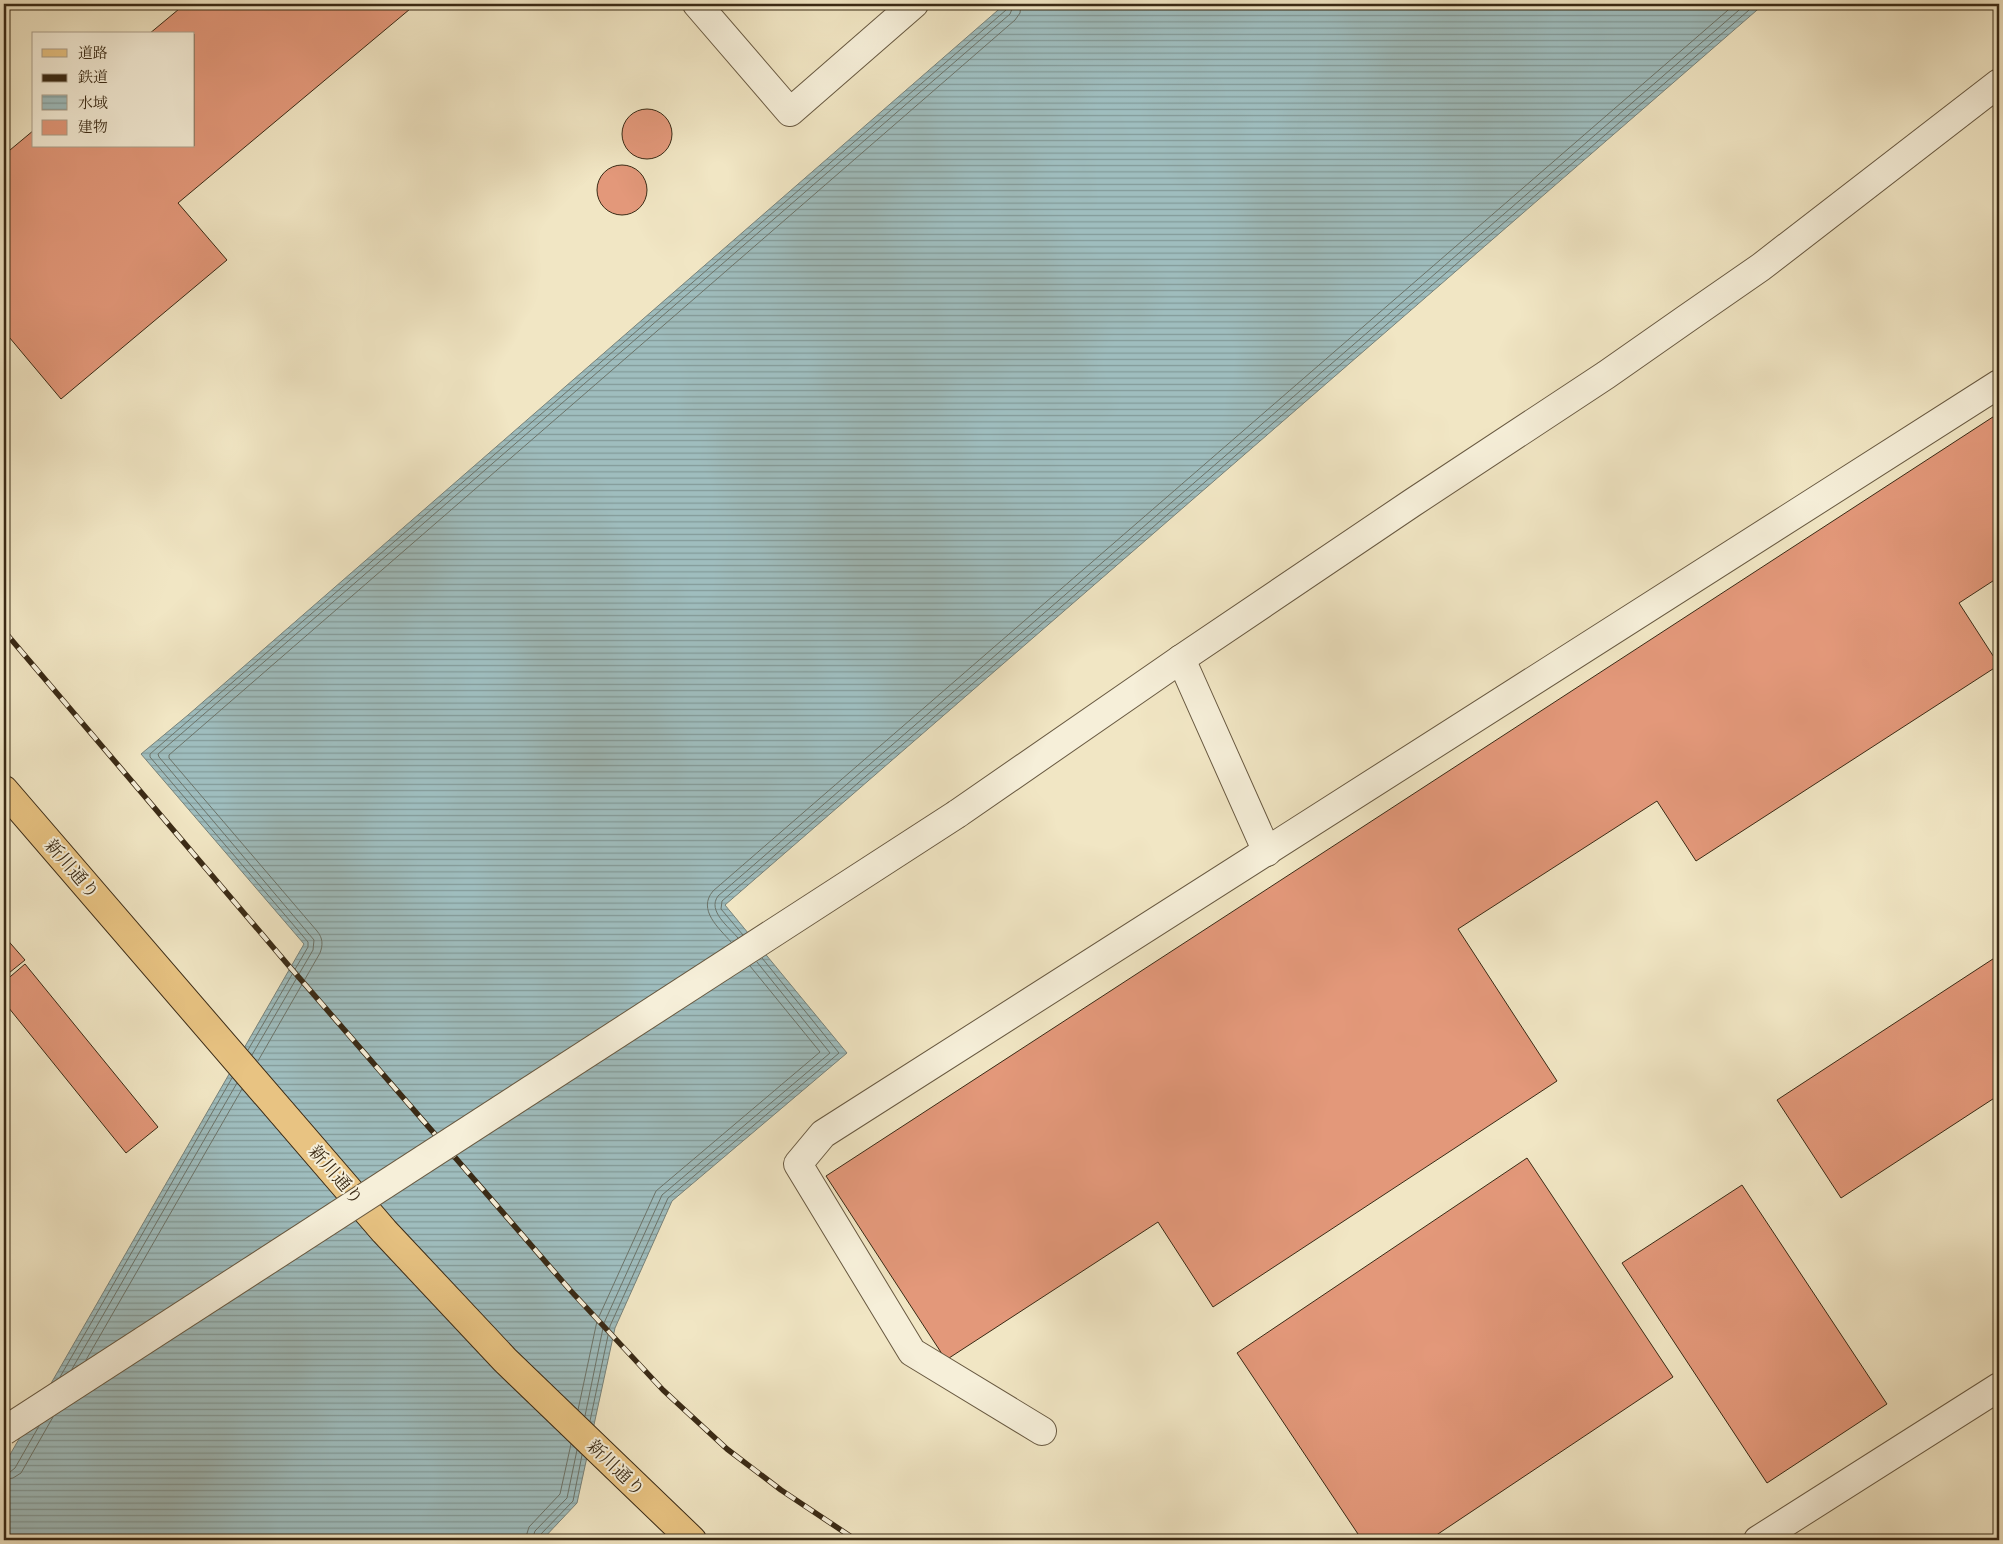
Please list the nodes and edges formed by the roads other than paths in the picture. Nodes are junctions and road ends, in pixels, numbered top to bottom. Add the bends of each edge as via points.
1 (697, 4) edge
2 (914, 4) edge
3 (1999, 83) edge
4 (1999, 384) edge
5 (1181, 659) junction
6 (4, 790) edge
7 (1267, 852) junction
8 (1999, 1387) edge
9 (4, 1432) edge
10 (1042, 1432) dead end
11 (692, 1540) edge
12 (1758, 1540) edge

1 - 2 lane via 790,112
3 - 5 lane via 1686,319
4 - 7 lane
5 - 7 lane
5 - 9 lane, bridge via 957,814
6 - 11 main road, 新川通り via 384,1230 506,1360
7 - 10 lane via 823,1134 798,1164 912,1352
8 - 12 lane

